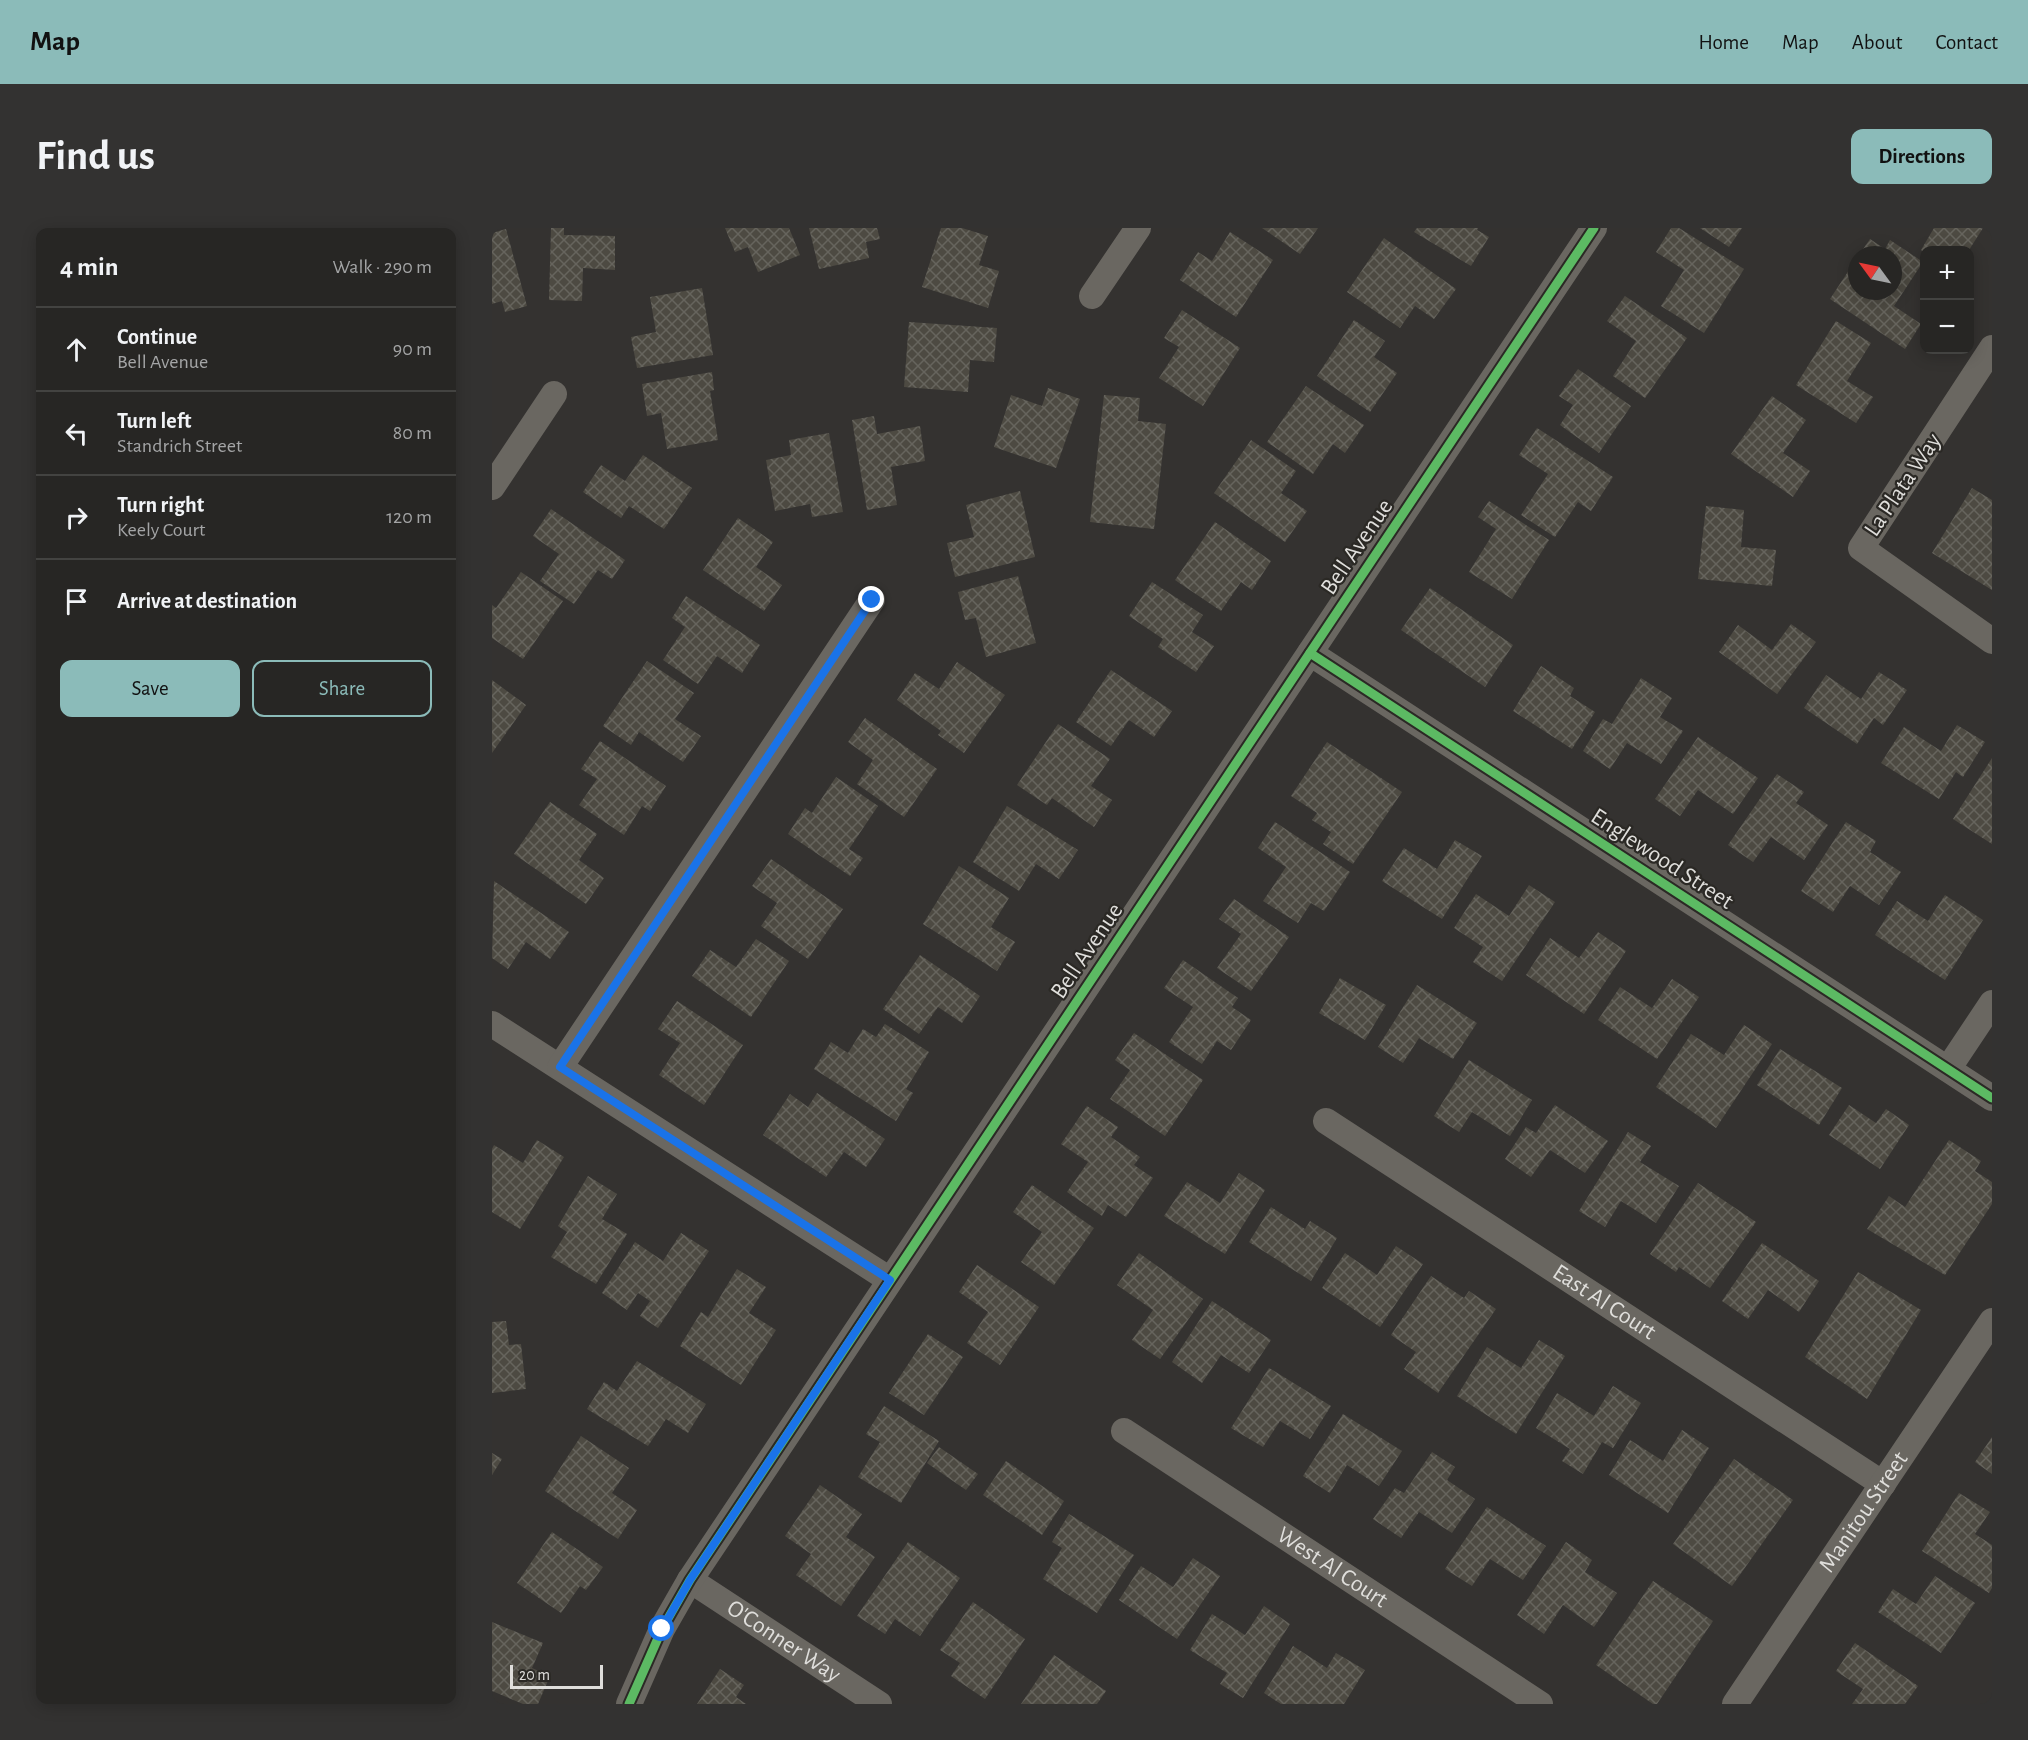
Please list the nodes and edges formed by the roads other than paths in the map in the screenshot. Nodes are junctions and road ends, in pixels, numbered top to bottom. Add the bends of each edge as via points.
1 (1138, 228) edge
2 (1594, 228) edge
3 (1092, 296) dead end
4 (1992, 348) edge
5 (554, 394) dead end
6 (492, 487) edge
7 (872, 600) dead end
8 (1992, 641) edge
9 (1310, 653) junction
10 (1992, 1003) edge
11 (492, 1024) edge
12 (560, 1067) junction
13 (1948, 1069) junction
14 (1992, 1098) edge
15 (1326, 1121) dead end
16 (890, 1280) junction
17 (1992, 1321) edge
18 (1124, 1431) dead end
19 (1883, 1484) junction
20 (690, 1580) junction
21 (629, 1704) edge
22 (879, 1704) edge
23 (1540, 1704) edge
24 (1736, 1704) edge

1 - 3 street
2 - 9 street, Bell Avenue
4 - 8 street, La Plata Way via 1861,548
5 - 6 street
7 - 12 street
9 - 13 street, Englewood Street
9 - 16 street, Bell Avenue
10 - 13 street
11 - 12 street
12 - 16 street
13 - 14 street, Englewood Street
15 - 19 street, East Al Court
16 - 20 street, Bell Avenue
17 - 19 street, Manitou Street
18 - 23 street, West Al Court
19 - 24 street, Manitou Street
20 - 21 street, Bell Avenue via 662,1629
20 - 22 street, O'Conner Way

